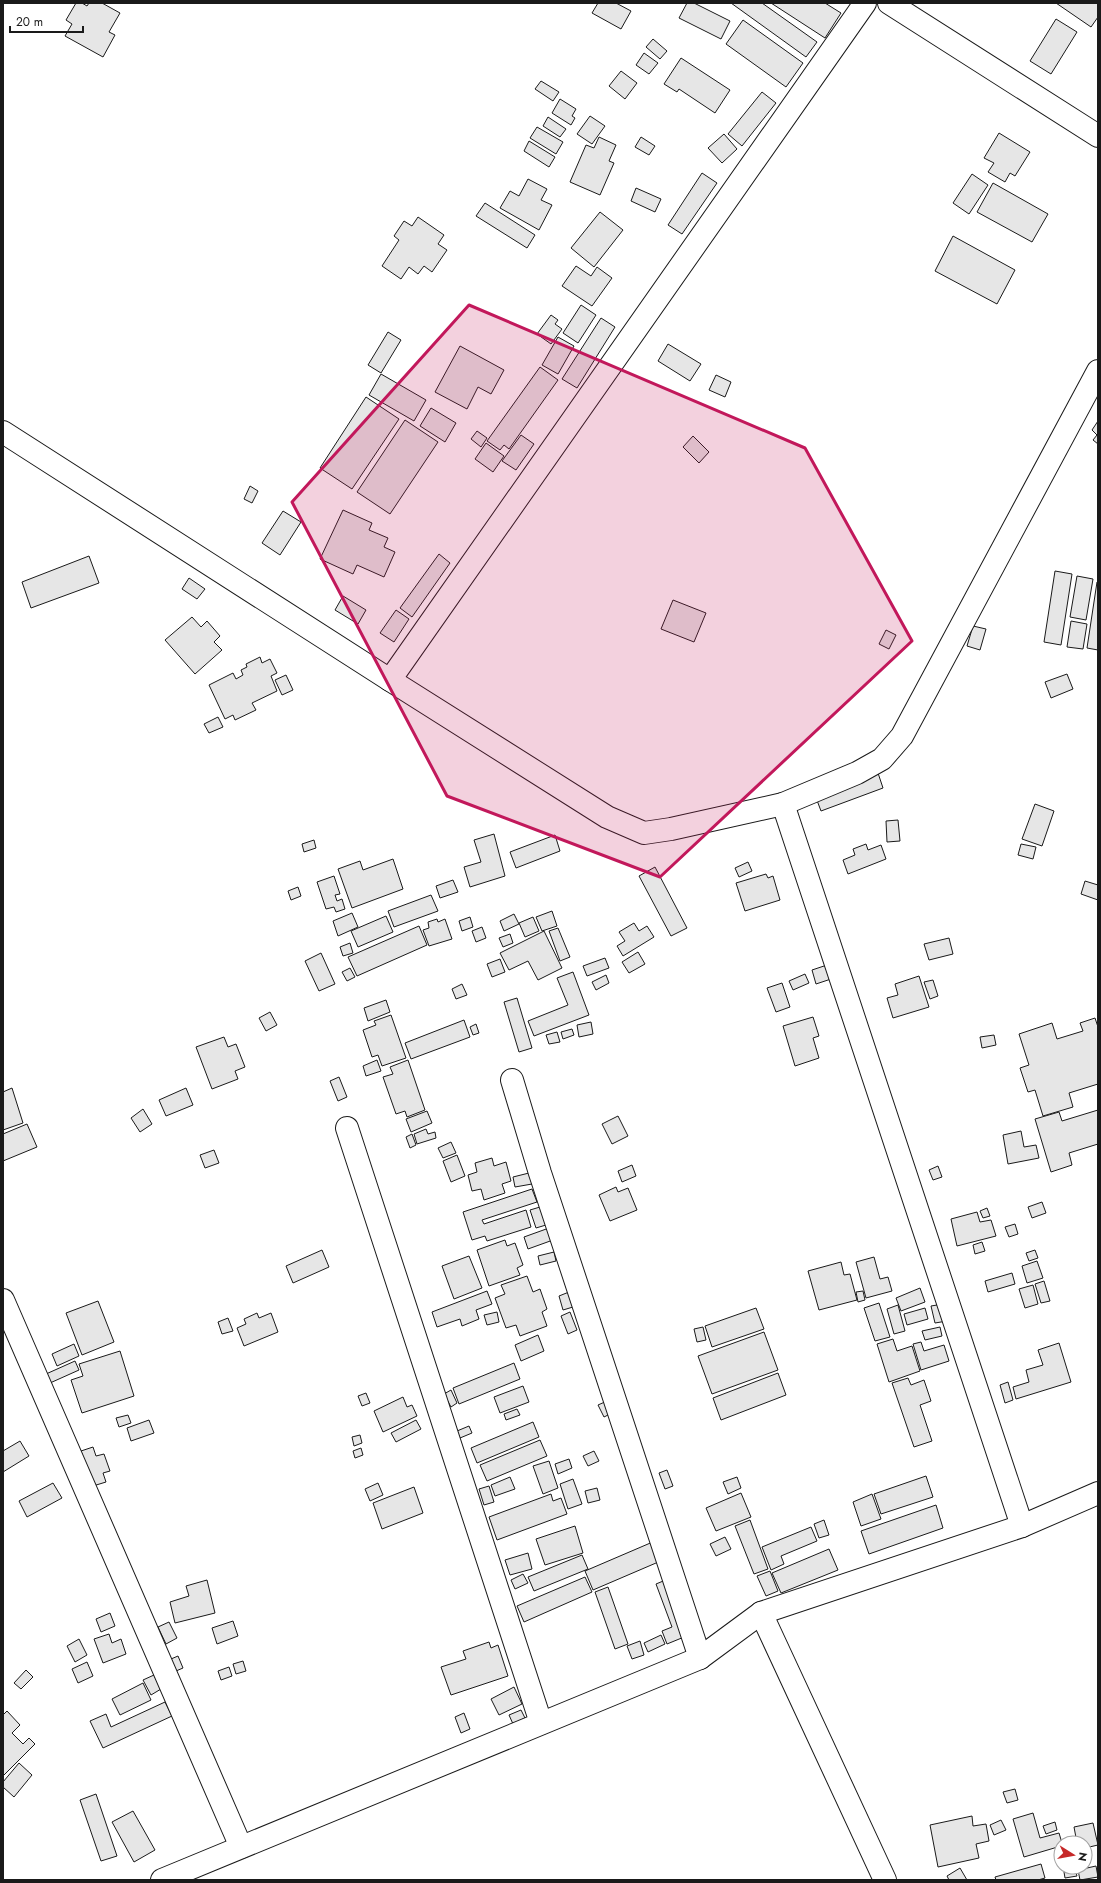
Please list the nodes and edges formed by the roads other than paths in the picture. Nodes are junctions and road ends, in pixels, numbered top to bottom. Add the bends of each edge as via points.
1 (865, 3) edge
2 (889, 3) edge
3 (1098, 136) edge
4 (1098, 371) edge
5 (3, 432) edge
6 (390, 680) junction
7 (783, 804) junction
8 (512, 1080) dead end
9 (347, 1128) dead end
10 (3, 1300) edge
11 (1098, 1493) edge
12 (1022, 1526) junction
13 (761, 1613) junction
14 (700, 1658) junction
15 (541, 1723) junction
16 (241, 1847) junction
17 (162, 1880) edge
18 (885, 1880) edge

1 - 6 street
2 - 3 street
4 - 7 street via 902,736 882,759 857,773
5 - 6 street
6 - 7 street via 607,817 644,833 671,830
7 - 12 street
8 - 14 street via 540,1173
9 - 15 street
10 - 16 street
11 - 12 street
12 - 13 street
13 - 14 street
13 - 18 street
14 - 15 street
15 - 16 street
16 - 17 street

